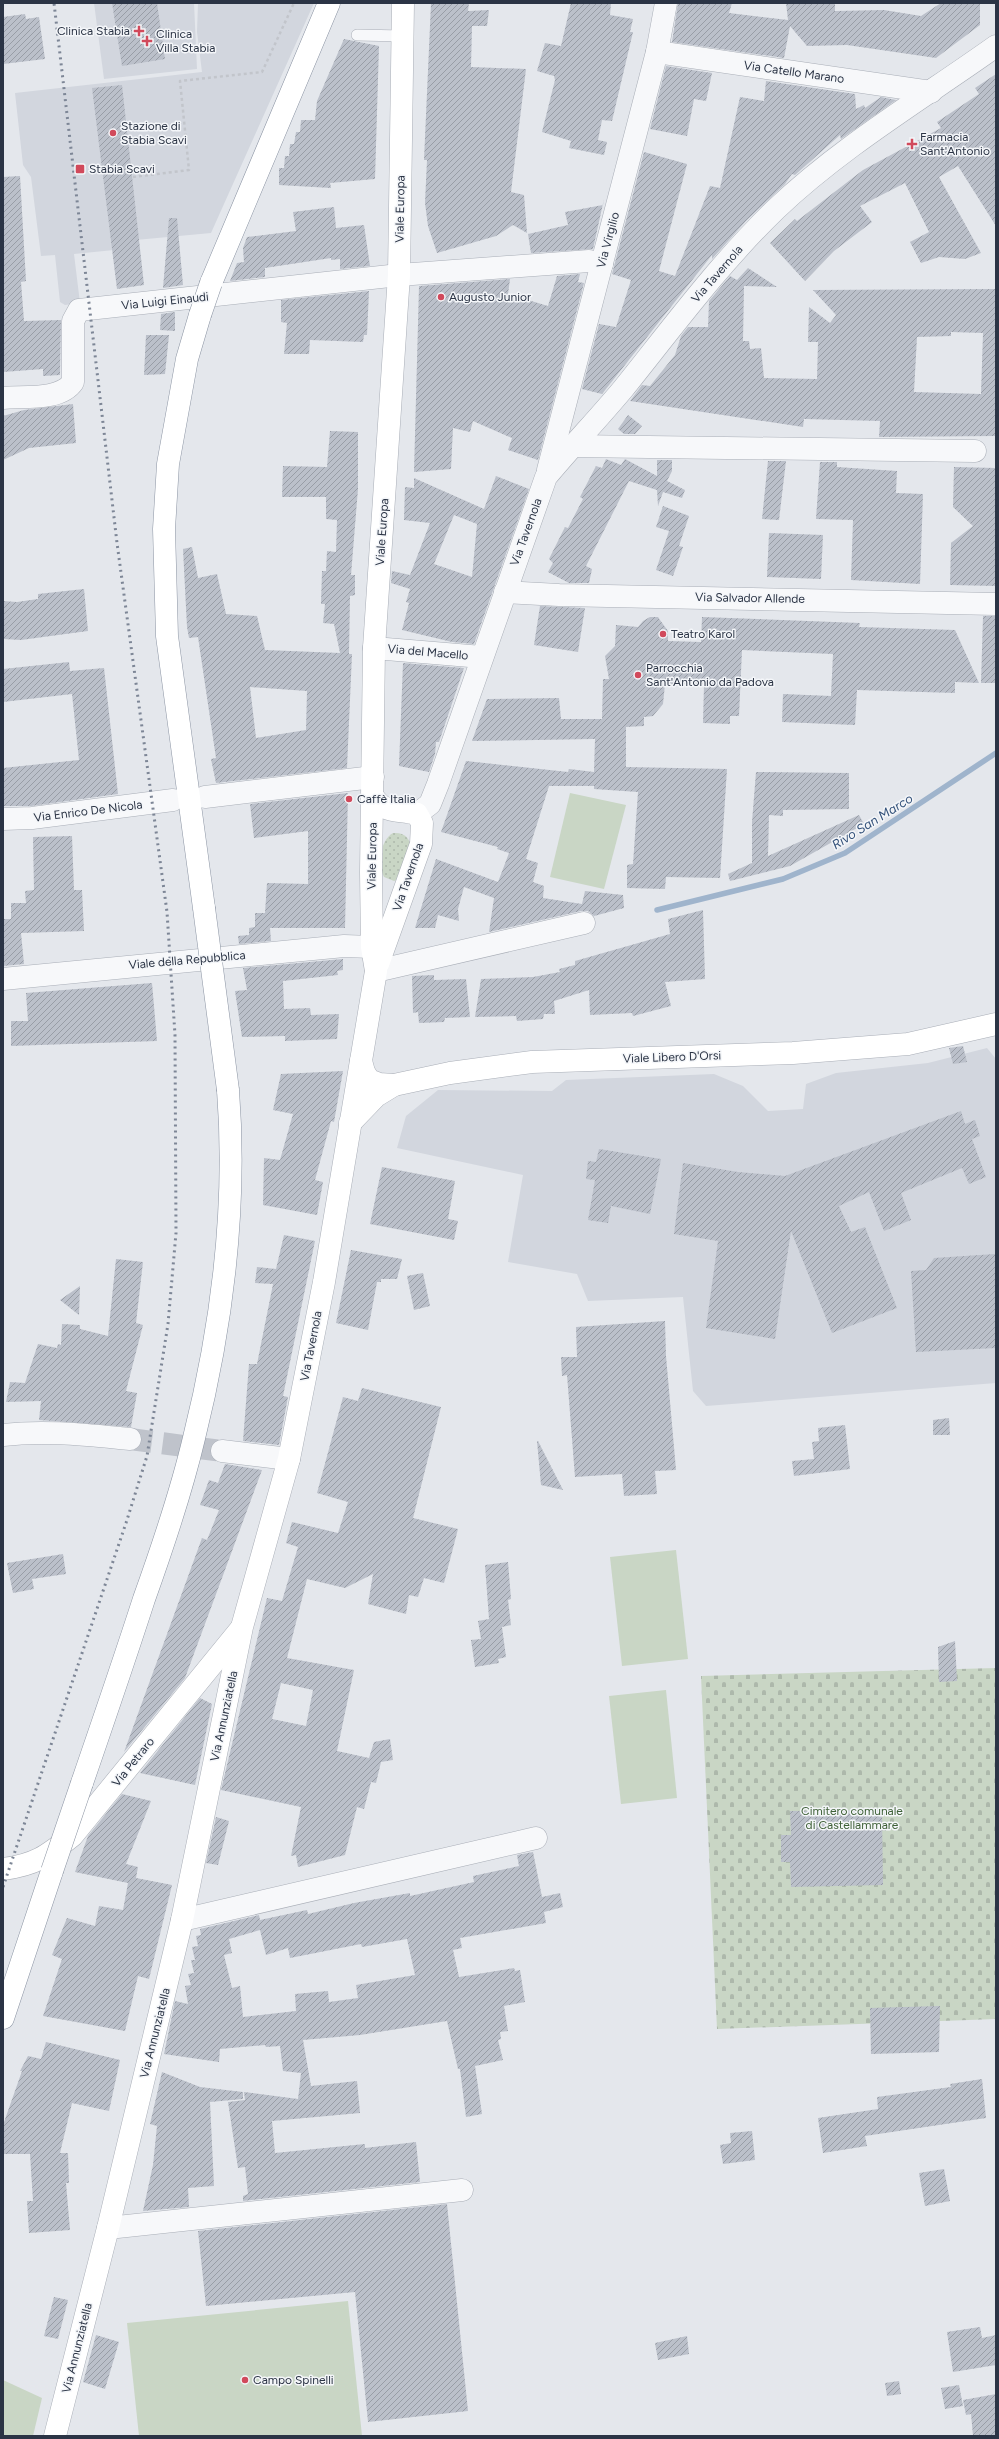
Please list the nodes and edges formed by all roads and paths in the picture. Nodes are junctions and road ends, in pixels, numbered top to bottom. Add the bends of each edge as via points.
1 (294, 3) edge
2 (329, 3) edge
3 (403, 3) edge
4 (666, 3) edge
5 (357, 35) dead end
6 (403, 36) junction
7 (996, 46) edge
8 (657, 52) junction
9 (931, 92) junction
10 (133, 177) dead end
11 (602, 264) junction
12 (399, 274) junction
13 (3, 398) edge
14 (571, 446) junction
15 (975, 451) dead end
16 (546, 477) junction
17 (505, 592) junction
18 (996, 604) edge
19 (374, 648) junction
20 (482, 657) junction
21 (205, 797) dead end
22 (173, 800) dead end
23 (376, 801) junction
24 (416, 814) junction
25 (3, 819) edge
26 (371, 872) junction
27 (409, 880) junction
28 (584, 922) dead end
29 (372, 947) junction
30 (376, 971) junction
31 (3, 979) edge
32 (996, 1024) edge
33 (361, 1061) junction
34 (394, 1085) junction
35 (350, 1123) junction
36 (3, 1435) edge
37 (130, 1439) tunnel mouth
38 (222, 1451) tunnel mouth
39 (289, 1459) junction
40 (242, 1627) junction
41 (536, 1838) dead end
42 (3, 1869) edge
43 (182, 1920) junction
44 (3, 2018) edge
45 (462, 2190) dead end
46 (108, 2228) junction
47 (55, 2436) edge

1 - 10 path via 262,72 180,81 189,170
2 - 44 main road, bridge via 211,283 187,359 169,456 164,529 167,636 228,1090 231,1184 224,1270 212,1351 195,1438 159,1556
3 - 6 main road, Viale Europa
4 - 8 street, Via Virgilio
5 - 6 lane
6 - 12 main road, Viale Europa
7 - 9 street, Via Tavernola
8 - 9 street, Via Catello Marano
8 - 11 street, Via Virgilio
9 - 14 street, Via Tavernola via 832,162 776,209 714,276 603,413
11 - 12 street via 588,261
11 - 16 street, Via Virgilio
12 - 13 street, Via Luigi Einaudi via 79,310 73,321 73,382 68,389 55,394
12 - 19 main road, Viale Europa
14 - 15 street
14 - 16 street, Via Tavernola
16 - 17 street, Via Tavernola
17 - 18 street, Via Salvador Allende
17 - 20 street, Via Tavernola
19 - 20 street, Via del Macello
19 - 23 main road, Viale Europa
20 - 24 street, Via Tavernola via 430,804
21 - 23 street
22 - 25 street, Via Enrico De Nicola via 32,818
23 - 24 main road
23 - 26 main road, Viale Europa
24 - 27 main road, Via Tavernola via 422,823 422,834
26 - 27 main road via 386,886 398,886
26 - 29 main road, Viale Europa
27 - 30 main road, Via Tavernola
28 - 30 street
29 - 30 main road, Viale Europa
29 - 31 street, Viale della Repubblica via 344,946
30 - 33 main road, Viale Europa
32 - 34 main road, Viale Libero D'Orsi via 908,1044 793,1053 532,1062 450,1073
33 - 34 main road, Viale Libero D'Orsi via 369,1080
33 - 35 main road, Via Tavernola
34 - 35 main road via 376,1096
35 - 39 main road, Via Tavernola via 324,1282
36 - 37 street via 25,1432
38 - 39 street
39 - 40 main road, Via Tavernola
40 - 42 main road, Via Petraro via 72,1836 36,1861 23,1867
40 - 43 main road, Via Annunziatella
41 - 43 street
43 - 46 main road, Via Annunziatella
45 - 46 street
46 - 47 main road, Via Annunziatella

